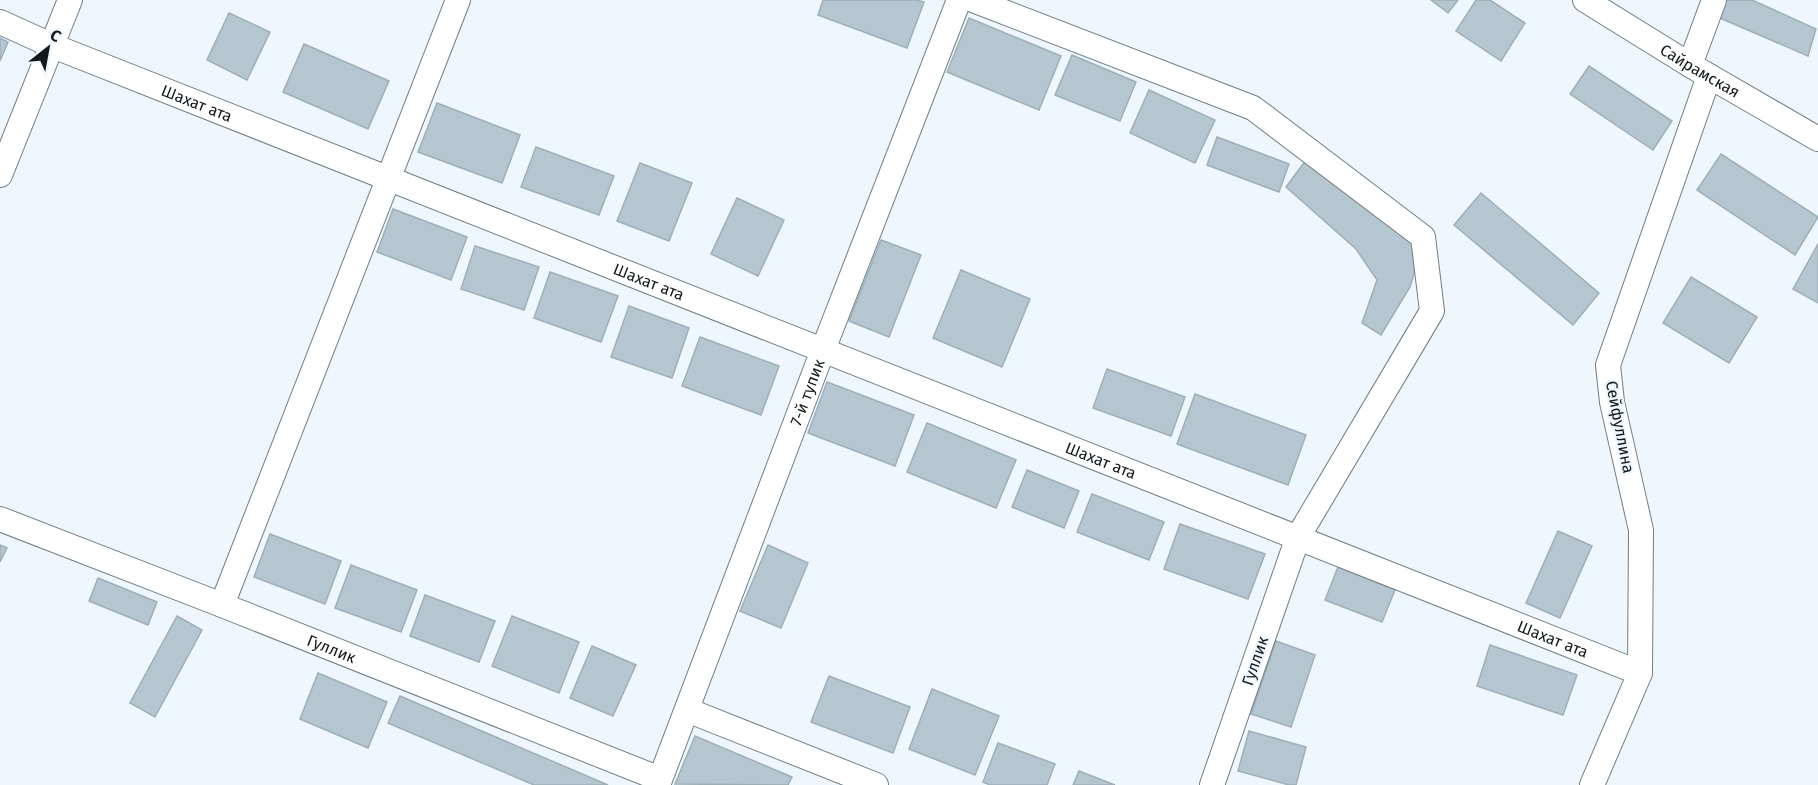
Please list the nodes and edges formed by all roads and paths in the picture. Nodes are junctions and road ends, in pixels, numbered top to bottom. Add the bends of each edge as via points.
1 (70, 0) edge
2 (458, 0) edge
3 (959, 0) edge
4 (973, 0) edge
5 (1585, 0) edge
6 (1714, 0) edge
7 (0, 22) edge
8 (53, 46) junction
9 (1699, 71) junction
10 (1818, 139) edge
11 (0, 176) edge
12 (388, 178) junction
13 (823, 350) junction
14 (0, 519) edge
15 (1298, 537) junction
16 (222, 604) junction
17 (1640, 673) junction
18 (687, 710) junction
19 (659, 782) edge
20 (876, 785) edge
21 (1212, 785) edge
22 (1592, 785) edge

1 - 8 street
2 - 12 street
3 - 13 street, 7-й тупик
4 - 15 street via 1253,108 1423,237 1432,311
5 - 9 street, Сайрамская
6 - 9 street, Сейфуллина
7 - 8 street, Шахат ата
8 - 11 street
8 - 12 street, Шахат ата
9 - 10 street, Сайрамская
9 - 17 street, Сейфуллина via 1608,365 1612,402 1641,530
12 - 13 street, Шахат ата
12 - 16 street
13 - 15 street, Шахат ата
13 - 18 street, 7-й тупик
14 - 16 street, Гуллик
15 - 17 street, Шахат ата
15 - 21 street, Гуллик
16 - 19 street, Гуллик
17 - 22 street, Сейфуллина
18 - 19 street, 7-й тупик
18 - 20 street

